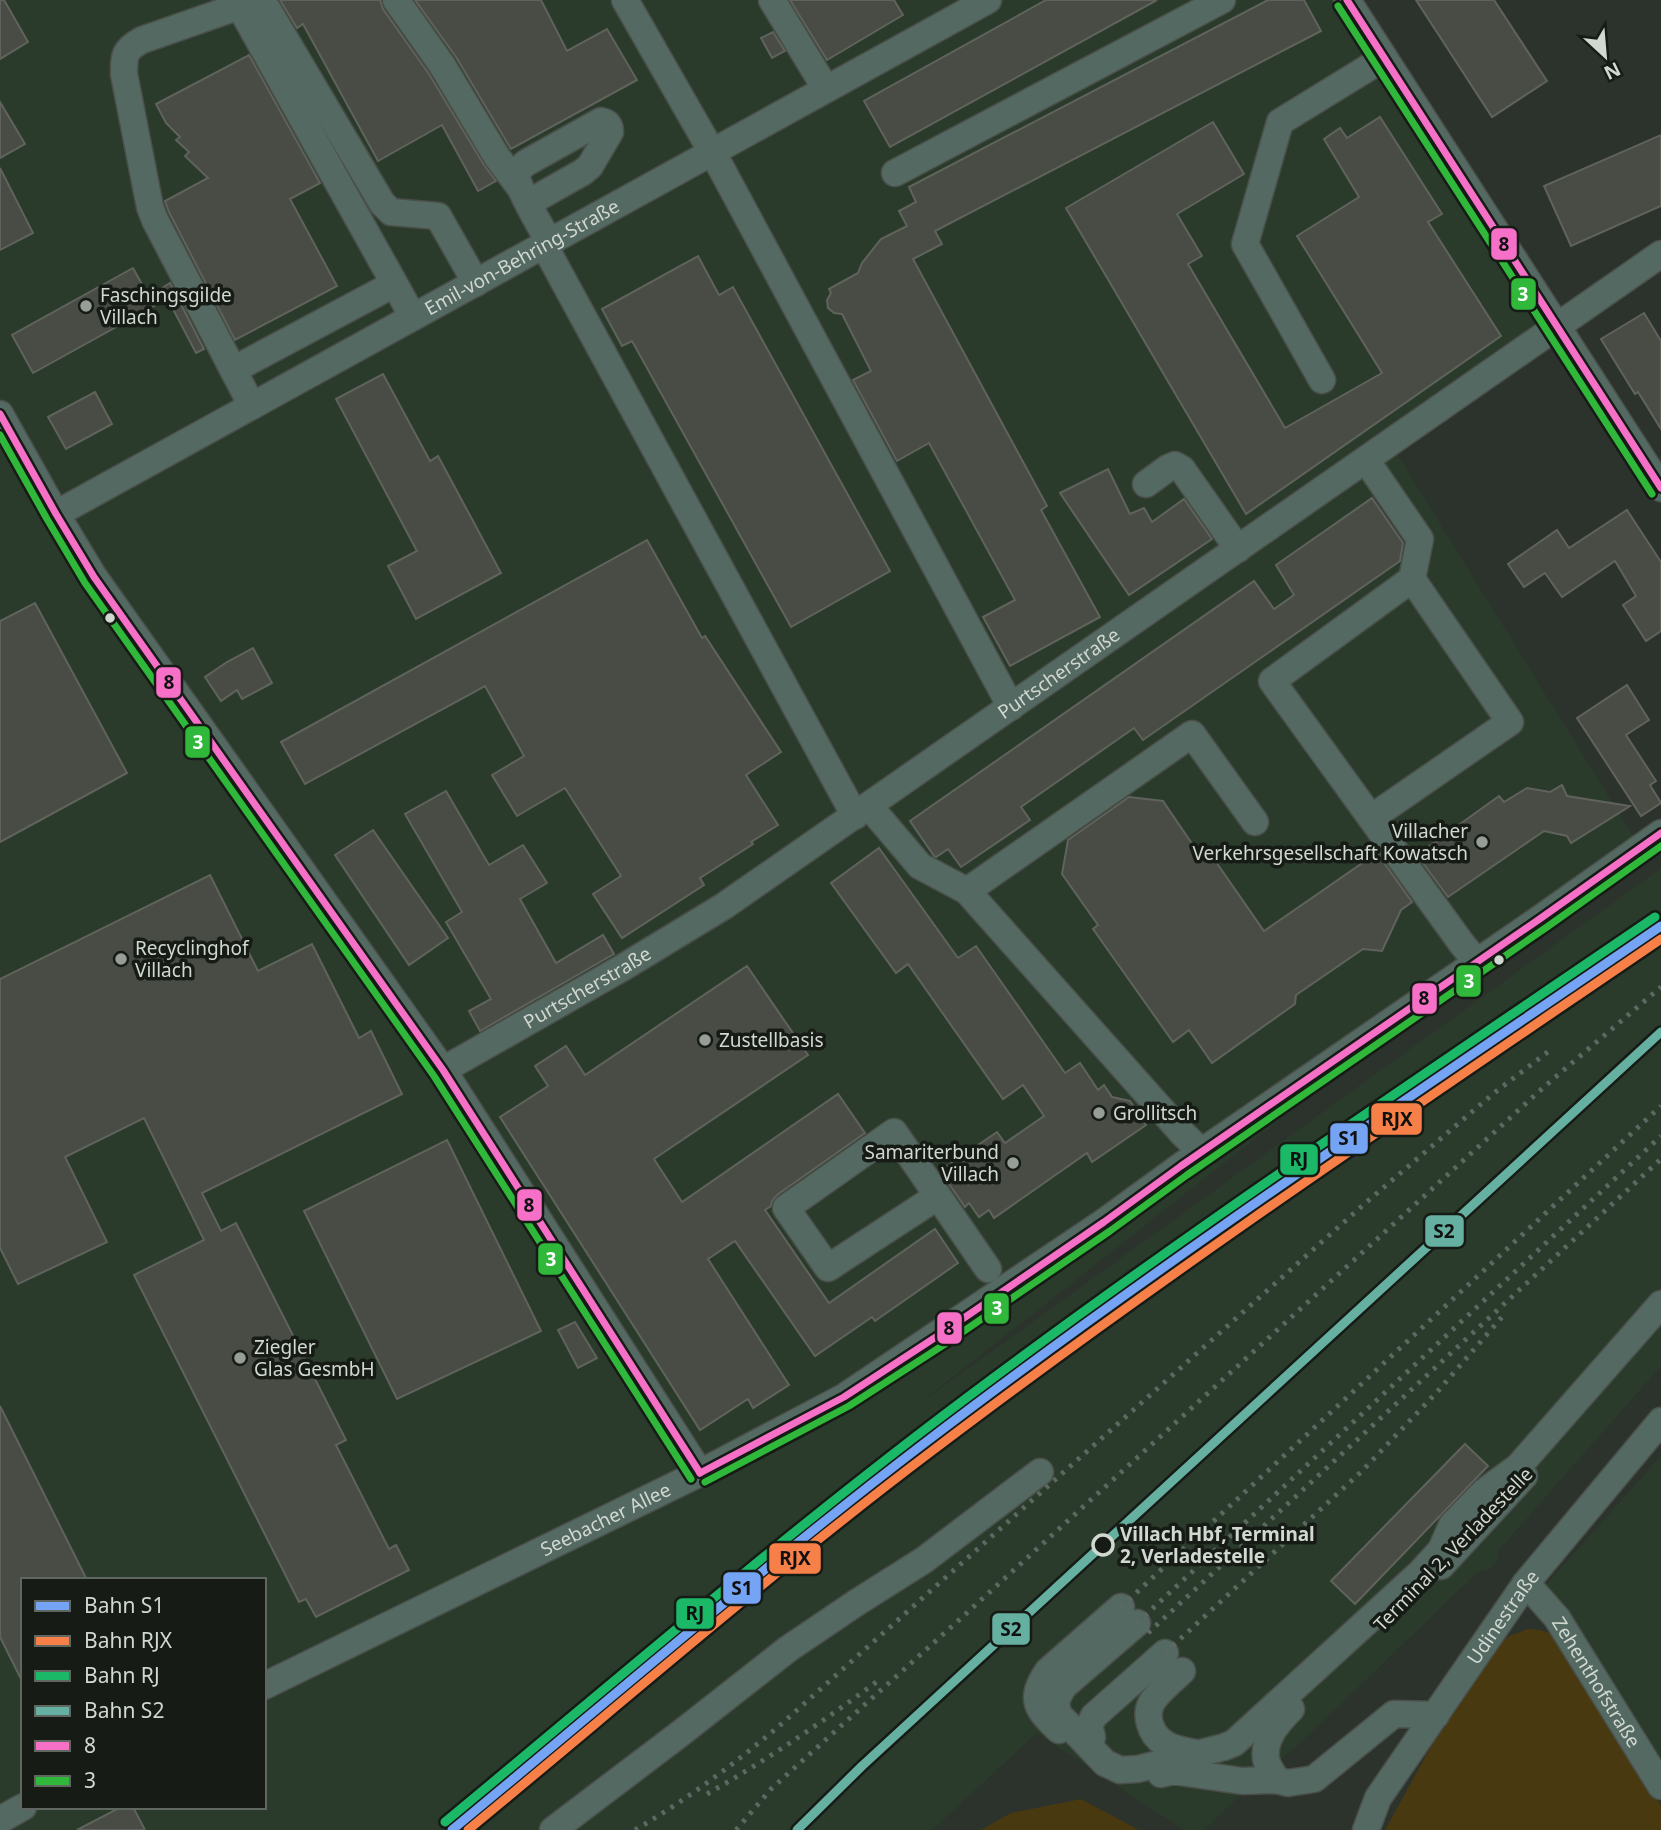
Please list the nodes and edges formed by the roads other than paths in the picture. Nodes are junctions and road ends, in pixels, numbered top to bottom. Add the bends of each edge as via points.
1 (262, 0) edge
2 (396, 0) edge
3 (625, 0) edge
4 (772, 0) edge
5 (988, 0) edge
6 (1222, 0) edge
7 (1347, 0) edge
8 (1384, 58) junction
9 (826, 89) junction
10 (712, 152) junction
11 (895, 173) dead end
12 (547, 243) junction
13 (1661, 254) edge
14 (476, 283) junction
15 (394, 284) junction
16 (413, 317) junction
17 (1557, 326) junction
18 (233, 370) junction
19 (1322, 380) dead end
20 (252, 406) junction
21 (0, 414) edge
22 (1366, 460) junction
23 (1146, 484) dead end
24 (1661, 488) edge
25 (56, 514) junction
26 (1238, 549) junction
27 (1412, 579) junction
28 (1011, 707) junction
29 (862, 811) junction
30 (1371, 818) junction
31 (1255, 822) dead end
32 (1661, 833) edge
33 (967, 891) junction
34 (1477, 962) junction
35 (443, 1070) junction
36 (1202, 1152) junction
37 (938, 1196) junction
38 (988, 1269) dead end
39 (1661, 1304) edge
40 (1661, 1320) edge
41 (1661, 1421) edge
42 (1040, 1472) dead end
43 (700, 1473) junction
44 (1526, 1583) junction
45 (1150, 1637) junction
46 (266, 1685) edge
47 (1436, 1714) junction
48 (1189, 1752) junction
49 (1276, 1780) junction
50 (1661, 1786) edge
51 (21, 1808) edge
52 (0, 1820) edge
53 (553, 1830) edge
54 (1366, 1830) edge

1 - 14 street via 382,203 391,212 438,216
2 - 12 street via 523,194
3 - 10 street
4 - 9 street
5 - 9 street, Emil-von-Behring-Straße
6 - 11 street
7 - 8 street
8 - 17 street
8 - 19 street via 1280,122 1245,244
9 - 10 street, Emil-von-Behring-Straße
10 - 12 street, Emil-von-Behring-Straße
10 - 28 street
12 - 14 street, Emil-von-Behring-Straße
12 - 29 street
13 - 17 street, Purtscherstraße
14 - 16 street, Emil-von-Behring-Straße
15 - 16 street
15 - 18 street
15 - 18 street via 239,9 129,46 124,74 150,207
16 - 20 street, Emil-von-Behring-Straße
17 - 22 street, Purtscherstraße
17 - 24 street
18 - 20 street
20 - 25 street, Emil-von-Behring-Straße
21 - 25 street
22 - 26 street, Purtscherstraße
22 - 27 street via 1420,539
23 - 26 street via 1167,468 1182,468
25 - 35 street via 117,611
26 - 28 street, Purtscherstraße
27 - 30 street via 1272,681
27 - 30 street via 1510,722
28 - 29 street, Purtscherstraße
29 - 33 street via 920,866
29 - 35 street, Purtscherstraße via 724,906
30 - 34 street
31 - 33 street via 1192,734
32 - 34 street, Seebacher Allee
33 - 36 street
34 - 36 street, Seebacher Allee
35 - 43 street
36 - 43 street, Seebacher Allee via 844,1397
37 - 37 street via 894,1132 786,1208 828,1268
37 - 38 street
39 - 48 street, Terminal 2, Verladestelle via 1518,1467 1484,1492 1414,1566 1236,1730
40 - 49 street, Terminal 2, Verladestelle via 1441,1566 1278,1721 1266,1744 1266,1761
41 - 44 street, Udinestraße
42 - 53 street via 923,1560 788,1649
43 - 46 street, Seebacher Allee
44 - 47 street, Udinestraße
44 - 50 street, Zehenthofstraße via 1557,1618
45 - 48 street via 1150,1724 1165,1744
45 - 48 street, Terminal 2, Verladestelle via 1072,1701 1069,1711 1092,1737 1126,1760
45 - 48 street, Terminal 2, Verladestelle via 1065,1686 1057,1696 1056,1709 1105,1763 1120,1770 1138,1769
45 - 49 street via 1048,1671 1036,1695 1043,1714 1109,1778 1129,1781 1173,1771 1242,1781
47 - 49 street via 1394,1714 1314,1779
47 - 54 street, Udinestraße via 1378,1798
51 - 52 street

